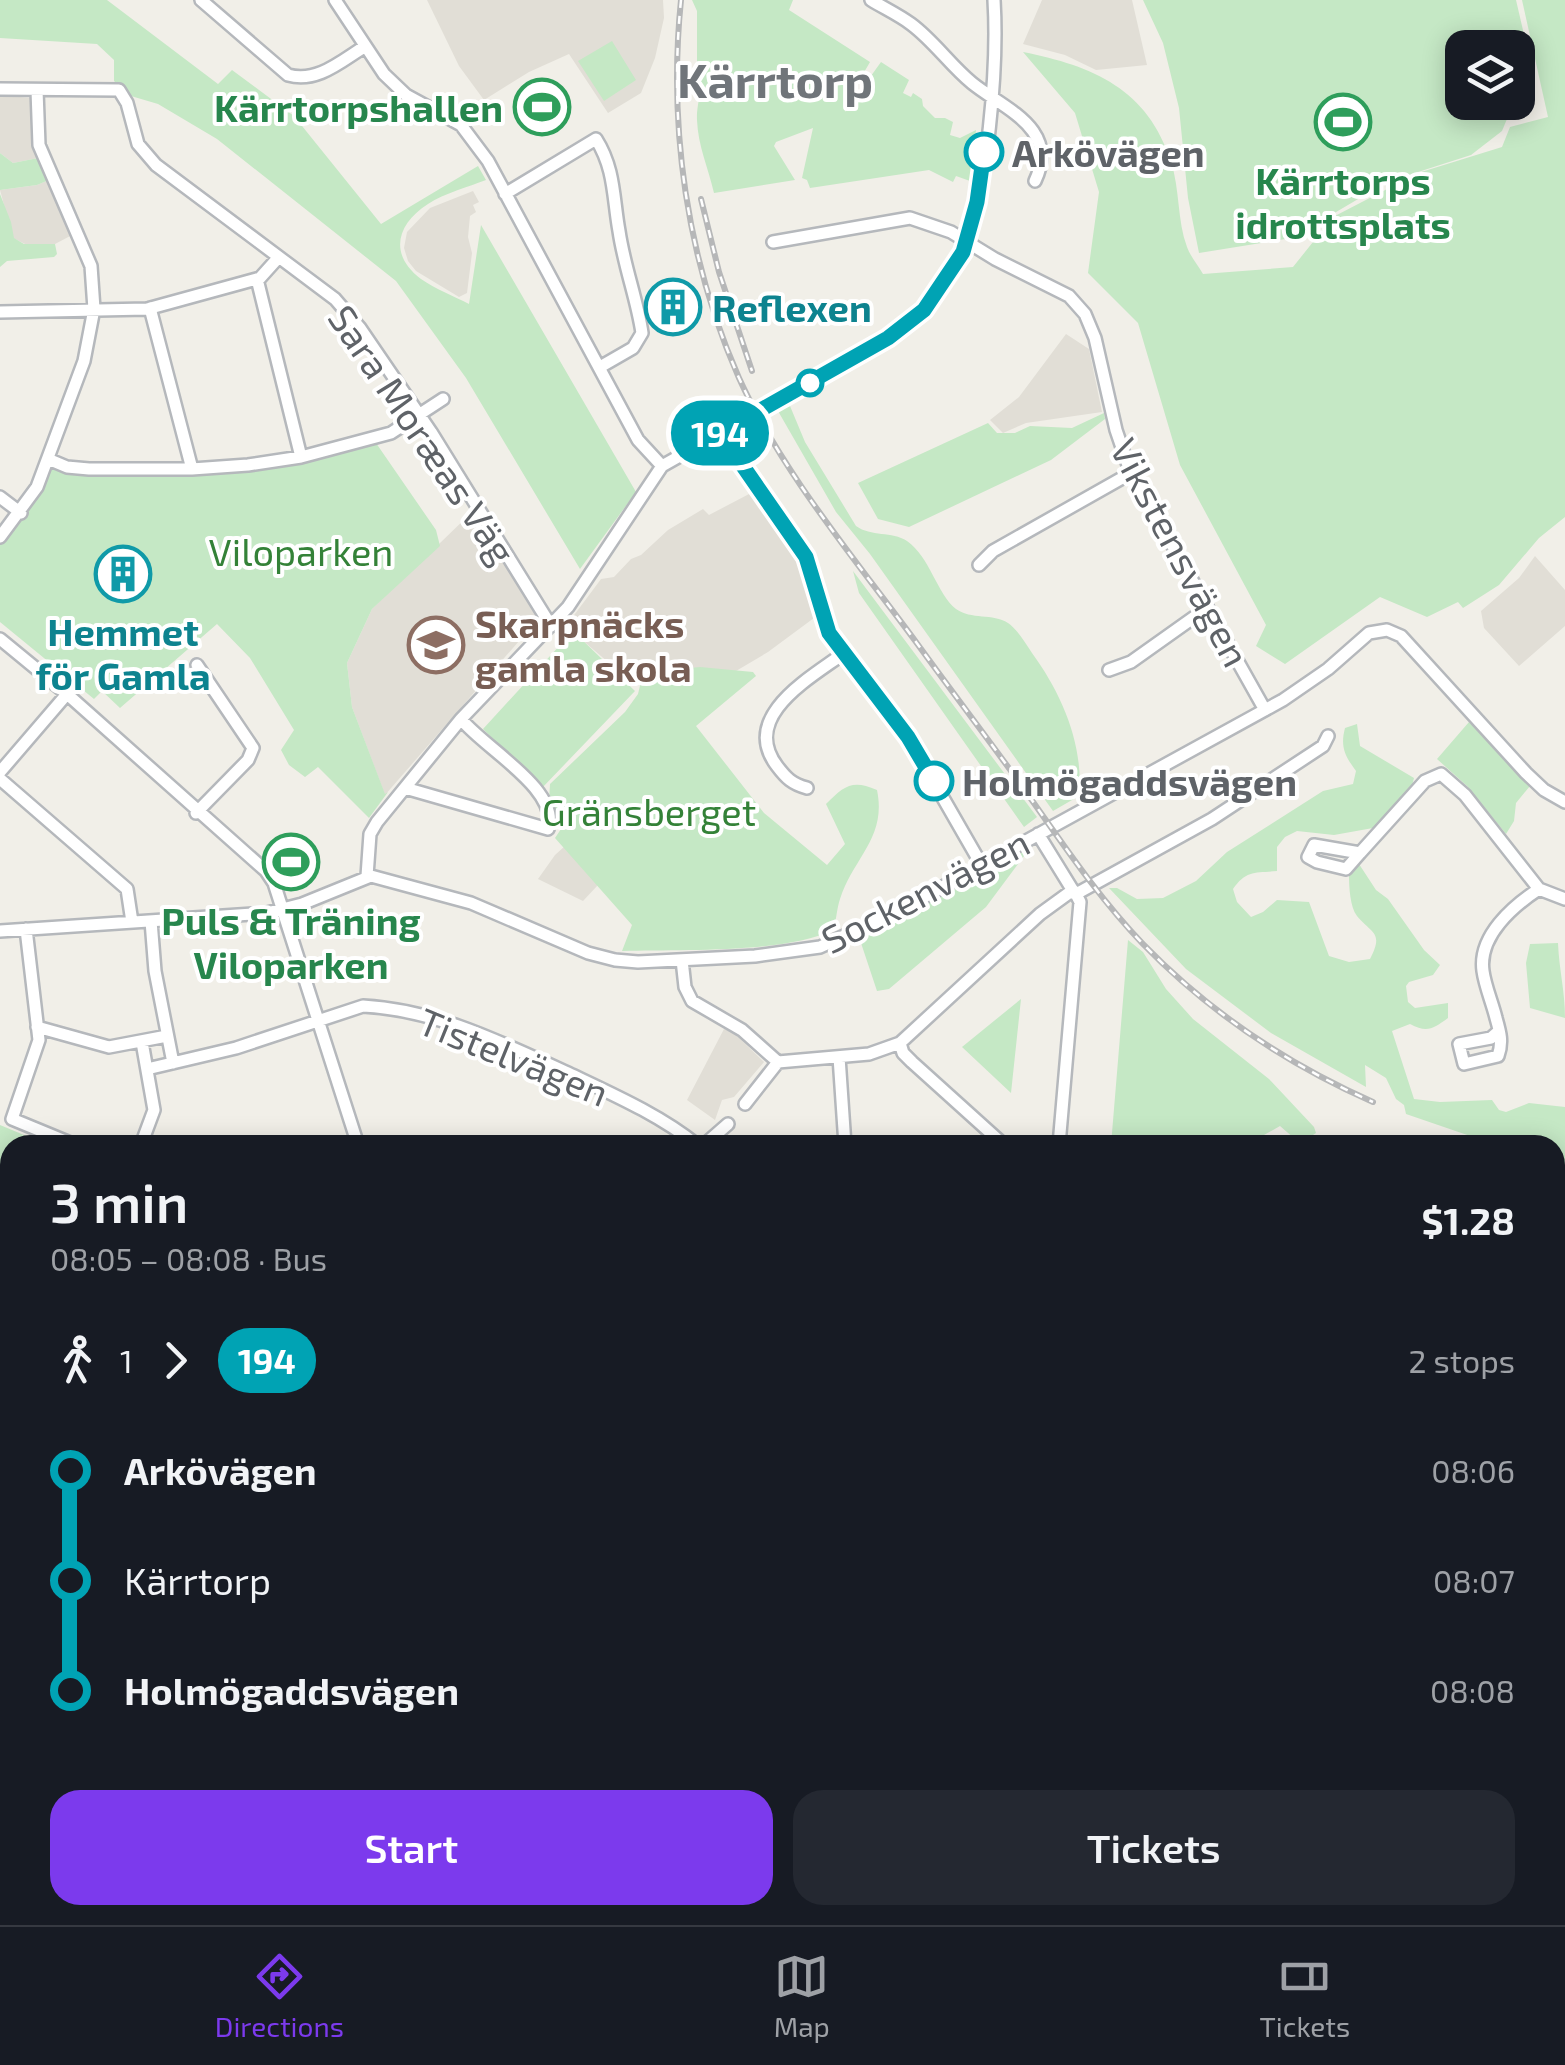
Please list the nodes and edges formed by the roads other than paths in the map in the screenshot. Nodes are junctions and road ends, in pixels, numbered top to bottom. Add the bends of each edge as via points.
1 (201, 0) edge
2 (335, 0) edge
3 (871, 0) edge
4 (994, 0) edge
5 (364, 47) junction
6 (0, 89) edge
7 (37, 90) junction
8 (990, 96) junction
9 (1036, 181) dead end
10 (505, 194) junction
11 (966, 240) junction
12 (773, 242) dead end
13 (278, 258) junction
14 (257, 278) junction
15 (150, 308) junction
16 (94, 309) junction
17 (0, 312) edge
18 (600, 368) junction
19 (443, 398) dead end
20 (418, 415) junction
21 (720, 433) junction
22 (301, 456) junction
23 (48, 459) junction
24 (662, 466) junction
25 (192, 469) junction
26 (1131, 473) junction
27 (0, 497) edge
28 (20, 513) junction
29 (0, 536) edge
30 (980, 565) dead end
31 (1207, 608) junction
32 (551, 626) junction
33 (0, 639) edge
34 (844, 652) junction
35 (197, 665) dead end
36 (1109, 670) dead end
37 (67, 694) junction
38 (1264, 710) junction
39 (462, 719) junction
40 (1328, 736) dead end
41 (0, 776) edge
42 (405, 788) junction
43 (807, 788) dead end
44 (1565, 802) edge
45 (196, 813) junction
46 (1038, 834) junction
47 (1360, 853) dead end
48 (981, 864) junction
49 (367, 876) junction
50 (1540, 890) junction
51 (1074, 892) junction
52 (1565, 899) edge
53 (285, 910) junction
54 (151, 921) junction
55 (132, 922) junction
56 (26, 929) junction
57 (0, 930) edge
58 (682, 960) junction
59 (318, 1021) junction
60 (38, 1028) junction
61 (1499, 1031) dead end
62 (167, 1036) junction
63 (142, 1042) junction
64 (900, 1043) junction
65 (838, 1057) junction
66 (778, 1062) junction
67 (172, 1063) junction
68 (147, 1069) junction
69 (746, 1104) dead end
70 (728, 1124) dead end
71 (51, 1135) edge
72 (145, 1135) edge
73 (353, 1135) edge
74 (686, 1135) edge
75 (714, 1135) edge
76 (844, 1135) edge
77 (993, 1135) edge
78 (1060, 1135) edge

1 - 5 street via 302,79
2 - 5 street
3 - 8 street via 910,23
4 - 8 street
5 - 10 street via 406,94 461,125
6 - 7 street
7 - 13 street, Sara Moræas Väg via 119,90 138,144 156,164
7 - 16 street via 39,145 90,266
8 - 9 street via 1013,108 1038,142 1042,168
8 - 11 street
10 - 18 street
10 - 18 street via 596,140 611,166 642,333 634,348
11 - 12 street, Vikstensvägen via 910,218
11 - 21 street via 951,274 917,317
11 - 26 street, Vikstensvägen via 1068,296 1085,314
13 - 14 street
13 - 20 street, Sara Moræas Väg via 335,299
14 - 15 street
14 - 22 street
15 - 16 street
15 - 25 street
16 - 17 street
16 - 23 street via 84,362
18 - 24 street via 638,440
19 - 20 street
20 - 22 street via 391,433
20 - 32 street, Sara Moræas Väg
21 - 24 street
21 - 34 street via 806,557 829,633
22 - 25 street
23 - 25 street via 89,470
23 - 28 street
24 - 32 street
26 - 30 street via 993,550
26 - 31 street, Vikstensvägen
27 - 28 street
28 - 29 street
31 - 36 street via 1131,662
31 - 38 street, Vikstensvägen
32 - 39 street
33 - 37 street
34 - 43 street via 771,716 772,761 790,782
34 - 48 street via 908,737
35 - 45 street via 252,748
37 - 41 street
37 - 45 street
38 - 44 street, Sockenvägen via 1328,670 1369,633 1387,630 1401,636 1526,773
38 - 46 street, Sockenvägen
39 - 42 street
39 - 42 street via 542,794 551,814 548,828
40 - 51 street via 1323,746 1212,819
41 - 55 street via 127,888
42 - 49 street via 370,834
45 - 53 street via 266,872
46 - 48 street, Sockenvägen
46 - 51 street
47 - 50 street via 1425,781 1440,774 1465,795
48 - 58 street, Sockenvägen via 820,947
49 - 53 street
49 - 58 street, Sockenvägen via 471,903 602,958
50 - 52 street
50 - 61 street via 1500,922 1486,944 1482,967
51 - 64 street via 1040,914
51 - 78 street via 1080,902
53 - 54 street
53 - 59 street
54 - 55 street
54 - 62 street
55 - 56 street
56 - 57 street
56 - 60 street
58 - 66 street via 692,1001 742,1030
59 - 67 street, Tistelvägen
59 - 73 street
59 - 74 street, Tistelvägen via 363,1006 451,1023 596,1086
60 - 63 street via 109,1047
60 - 71 street via 12,1119
62 - 63 street
62 - 67 street
63 - 68 street
64 - 65 street
64 - 77 street via 912,1062
65 - 66 street
65 - 76 street
66 - 69 street
67 - 68 street, Tistelvägen
68 - 72 street via 154,1110
70 - 75 street

